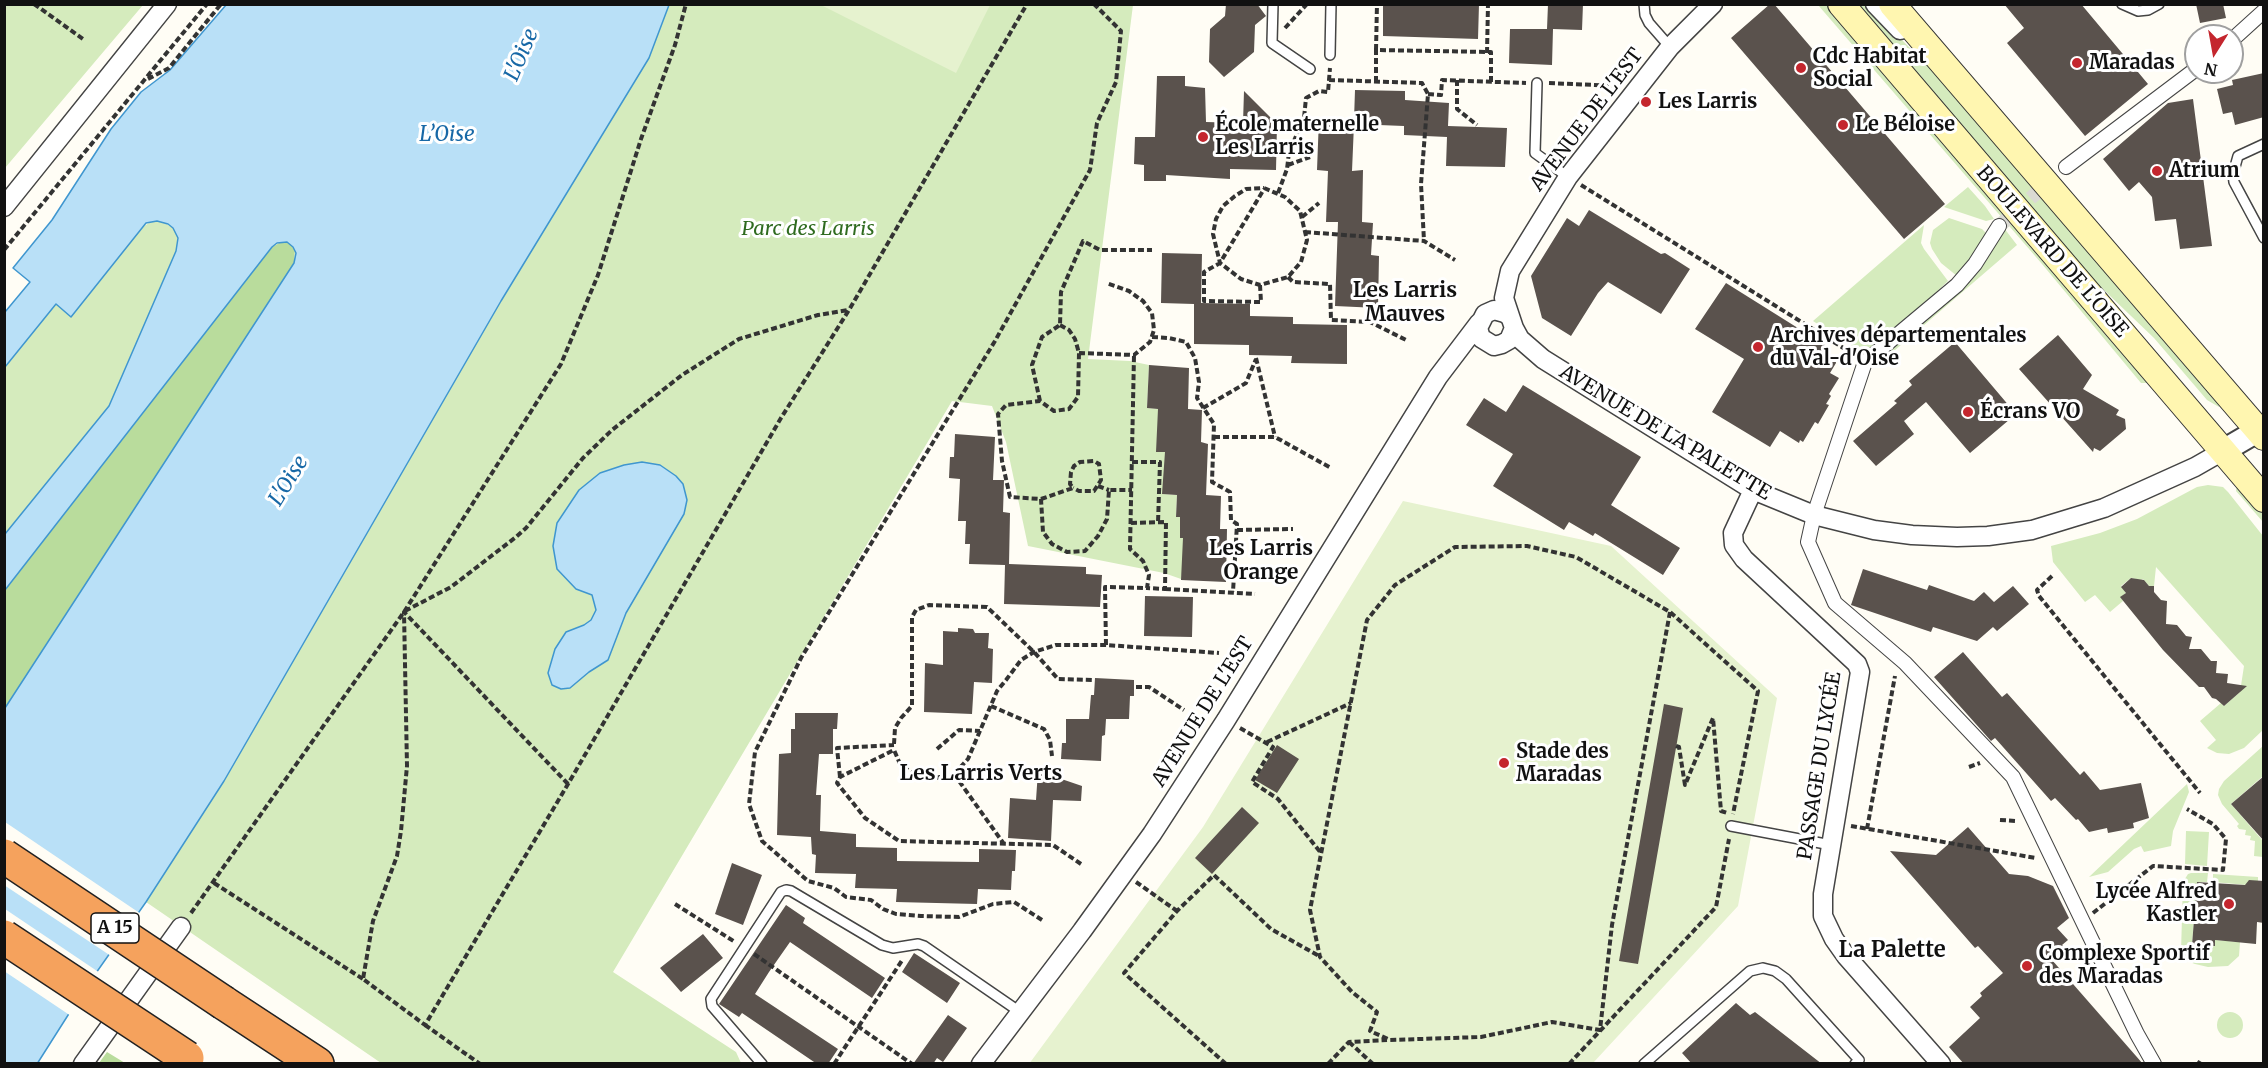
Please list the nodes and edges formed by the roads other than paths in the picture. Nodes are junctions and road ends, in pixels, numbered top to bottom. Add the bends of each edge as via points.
1 (168, 4) edge
2 (1273, 4) edge
3 (1331, 4) edge
4 (1644, 4) edge
5 (1713, 4) edge
6 (1841, 4) edge
7 (1875, 4) edge
8 (1892, 4) edge
9 (2122, 4) edge
10 (2160, 4) edge
11 (2264, 12) edge
12 (2244, 30) edge
13 (1670, 47) junction
14 (1330, 55) road end
15 (1310, 69) dead end
16 (2184, 78) edge
17 (1538, 83) dead end
18 (1969, 94) junction
19 (2264, 144) edge
20 (2066, 167) tunnel mouth
21 (1568, 177) junction
22 (4, 207) edge
23 (1999, 226) tunnel mouth
24 (2264, 238) edge
25 (1510, 271) junction
26 (1480, 320) junction
27 (1511, 322) junction
28 (1498, 345) junction
29 (1543, 359) junction
30 (1443, 372) junction
31 (2262, 431) edge
32 (2223, 451) junction
33 (1753, 490) junction
34 (2264, 499) edge
35 (1814, 515) junction
36 (1731, 826) road end
37 (1831, 845) junction
38 (4, 856) edge
39 (181, 927) road end
40 (4, 937) edge
41 (1020, 1012) junction
42 (192, 1061) edge
43 (83, 1064) edge
44 (317, 1064) edge
45 (762, 1064) edge
46 (981, 1064) edge
47 (1644, 1064) edge
48 (1855, 1064) edge
49 (1941, 1064) edge
50 (2154, 1064) edge

1 - 22 street
2 - 15 lane via 1272,43
3 - 14 lane
4 - 13 lane via 1649,23
5 - 13 street, AVENUE DE L'EST
6 - 32 main road, BOULEVARD DE L'OISE
7 - 18 street
8 - 18 main road, BOULEVARD DE L'OISE
9 - 10 lane via 2138,11
11 - 12 street
13 - 21 street, AVENUE DE L'EST
16 - 20 street
17 - 21 lane via 1535,153
18 - 31 main road, BOULEVARD DE L'OISE
19 - 24 lane via 2238,156 2233,174 2234,183
21 - 25 street, AVENUE DE L'EST
23 - 35 street via 1957,285 1865,362
25 - 26 street, AVENUE DE L'EST via 1494,287
25 - 27 street, AVENUE DE L'EST via 1504,298
26 - 27 street via 1494,310
26 - 28 street via 1481,338
26 - 30 street, AVENUE DE L'EST
27 - 28 street via 1509,340
27 - 29 street, AVENUE DE LA PALETTE via 1520,339
28 - 29 street, AVENUE DE LA PALETTE
28 - 30 street, AVENUE DE L'EST via 1472,352
29 - 33 street, AVENUE DE LA PALETTE
30 - 41 street, AVENUE DE L'EST via 1226,720 1124,873
31 - 32 street, AVENUE DE LA PALETTE
32 - 34 main road, BOULEVARD DE L'OISE
32 - 35 street, AVENUE DE LA PALETTE via 2104,508 2024,531 1988,536 1912,535
33 - 35 street, AVENUE DE LA PALETTE
33 - 37 street, PASSAGE DU LYCÉE via 1733,533 1734,545 1744,559 1857,664 1860,672
35 - 50 street via 1808,542 1832,598 1905,663 2013,777
36 - 37 lane
37 - 49 street, PASSAGE DU LYCÉE via 1821,905 1826,924 1846,956
38 - 44 highway, A 15, bridge
39 - 43 street
40 - 42 highway, bridge
41 - 45 lane via 924,946 882,945 786,890 744,947 711,1002
41 - 46 street, AVENUE DE L'EST
47 - 48 lane via 1750,971 1763,968 1786,979 1859,1060

